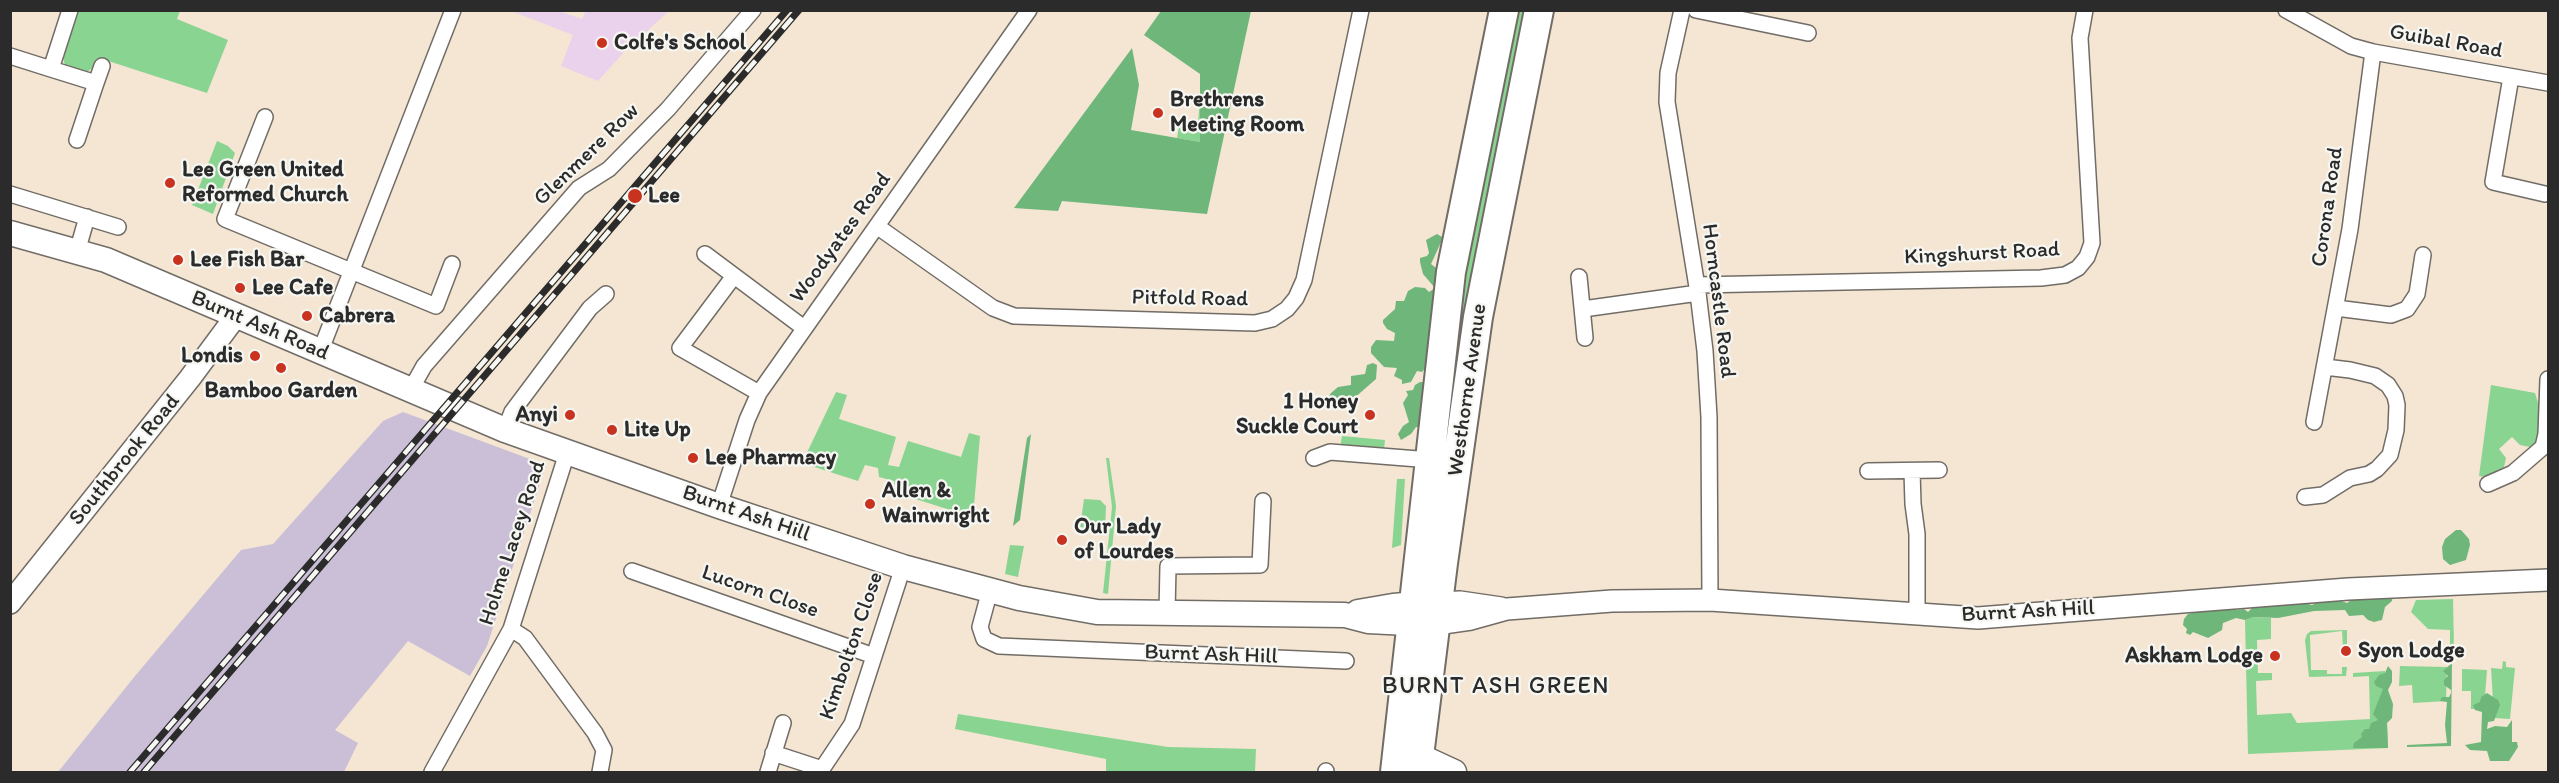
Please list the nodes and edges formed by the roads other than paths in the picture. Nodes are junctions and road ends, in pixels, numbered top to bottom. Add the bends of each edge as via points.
1 (70, 10) edge
2 (453, 10) edge
3 (753, 10) edge
4 (1029, 10) edge
5 (1361, 10) edge
6 (1504, 10) edge
7 (1539, 10) edge
8 (1683, 10) edge
9 (1696, 10) edge
10 (2085, 10) edge
11 (2286, 10) edge
12 (1808, 33) dead end
13 (2373, 52) junction
14 (10, 56) edge
15 (102, 66) dead end
16 (51, 69) junction
17 (2511, 77) junction
18 (96, 83) junction
19 (2548, 83) edge
20 (265, 117) dead end
21 (77, 140) dead end
22 (10, 194) edge
23 (2545, 194) dead end
24 (87, 217) junction
25 (118, 227) dead end
26 (878, 227) junction
27 (10, 233) edge
28 (77, 252) junction
29 (705, 254) dead end
30 (2423, 255) dead end
31 (452, 264) dead end
32 (351, 271) junction
33 (734, 276) junction
34 (1579, 277) dead end
35 (1698, 289) junction
36 (606, 294) dead end
37 (2336, 308) junction
38 (1582, 309) junction
39 (236, 316) junction
40 (804, 328) junction
41 (1585, 338) dead end
42 (320, 352) junction
43 (2325, 367) junction
44 (2548, 379) edge
45 (410, 391) junction
46 (759, 393) junction
47 (2314, 422) dead end
48 (505, 430) junction
49 (567, 453) junction
50 (1314, 458) dead end
51 (1431, 460) junction
52 (1939, 470) dead end
53 (1868, 471) dead end
54 (1912, 471) junction
55 (2488, 484) dead end
56 (2305, 497) dead end
57 (1263, 501) dead end
58 (719, 506) junction
59 (903, 567) junction
60 (632, 571) dead end
61 (2548, 580) edge
62 (990, 590) junction
63 (1710, 600) junction
64 (10, 603) edge
65 (1167, 613) junction
66 (1425, 614) junction
67 (1917, 615) junction
68 (511, 629) junction
69 (874, 656) junction
70 (1346, 661) dead end
71 (783, 723) dead end
72 (774, 753) junction
73 (1404, 769) edge
74 (821, 771) edge
75 (432, 772) edge
76 (600, 772) edge
77 (768, 772) edge
78 (1454, 772) edge

1 - 16 street
2 - 32 street
3 - 45 street, Glenmere Row via 668,109 609,169 579,188 424,366
4 - 26 street, Woodyates Road
5 - 26 street, Pitfold Road via 1304,280 1287,309 1272,319 1255,323 1014,316 993,308
6 - 51 highway, Westhorne Avenue via 1451,272
7 - 66 highway, Westhorne Avenue via 1478,317
8 - 35 street, Horncastle Road via 1668,73 1666,102
9 - 12 street
10 - 35 street, Kingshurst Road via 2080,38 2092,243 2078,268 2065,275 2041,278
11 - 13 street via 2342,42
13 - 17 street, Guibal Road
13 - 37 street, Corona Road
14 - 16 street
15 - 18 street
16 - 18 street
17 - 19 street, Guibal Road
17 - 23 street, Guibal Road via 2493,183
18 - 21 street
20 - 32 street via 225,219
22 - 24 street
24 - 25 street
24 - 28 street
26 - 40 street, Woodyates Road
27 - 28 main road, Burnt Ash Road
28 - 39 main road, Burnt Ash Road via 106,260
29 - 33 street
30 - 37 street via 2417,294 2407,309 2391,315
31 - 32 street via 436,306
32 - 42 street
33 - 40 street
33 - 46 street via 680,348
34 - 38 street
35 - 38 street, Kingshurst Road
35 - 63 street, Horncastle Road via 1709,417
36 - 48 street via 590,308 526,393
37 - 43 street, Corona Road
38 - 41 street
39 - 42 main road, Burnt Ash Road
39 - 64 street, Southbrook Road
40 - 46 street, Woodyates Road
42 - 45 main road, Burnt Ash Road
43 - 47 street, Corona Road
43 - 56 street via 2376,376 2392,390 2397,405 2394,444 2386,463 2369,474 2350,478 2323,495
44 - 55 street via 2543,447 2513,473
45 - 48 main road, Burnt Ash Road
46 - 58 street, Woodyates Road
48 - 49 main road, Burnt Ash Hill
49 - 58 main road, Burnt Ash Hill
49 - 68 street, Holme Lacey Road
50 - 51 street via 1330,452
51 - 66 highway, Westhorne Avenue
52 - 54 street
53 - 54 street
54 - 67 street
57 - 65 street via 1260,565 1168,566
58 - 59 main road, Burnt Ash Hill
59 - 62 main road, Burnt Ash Hill
59 - 69 street, Kimbolton Close
60 - 69 street, Lucorn Close
61 - 67 street, Burnt Ash Hill via 2369,587 1978,618
62 - 65 main road, Burnt Ash Hill via 1097,612
62 - 70 street, Burnt Ash Hill via 980,627 984,639 999,646
63 - 66 street, Burnt Ash Hill via 1612,601 1507,609 1471,619
63 - 67 street, Burnt Ash Hill
65 - 66 main road, Burnt Ash Hill via 1345,615 1374,608
66 - 73 highway, Westhorne Avenue
68 - 75 street, Holme Lacey Road
68 - 76 street via 525,638 595,733 604,750
69 - 74 street, Kimbolton Close via 852,723
71 - 72 street, Kimbolton Close
72 - 74 street, Kimbolton Close
72 - 77 street, Kimbolton Close
73 - 78 main road via 1434,763

